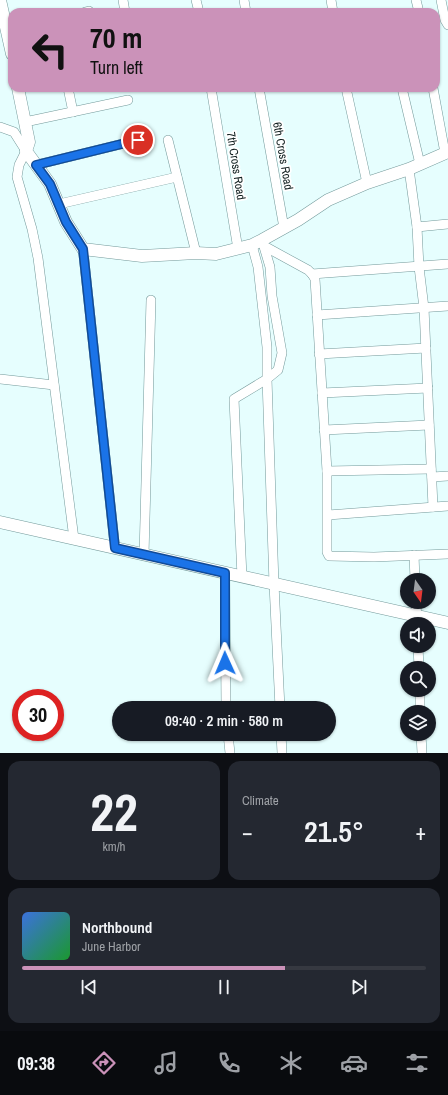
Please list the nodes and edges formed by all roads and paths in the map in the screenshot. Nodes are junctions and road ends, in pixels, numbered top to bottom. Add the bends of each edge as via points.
1 (0, 0) edge
2 (441, 0) edge
3 (8, 20) edge
4 (448, 25) edge
5 (19, 92) edge
6 (69, 92) edge
7 (212, 92) edge
8 (260, 92) edge
9 (347, 92) edge
10 (403, 92) edge
11 (434, 92) edge
12 (128, 100) dead end
13 (73, 112) junction
14 (24, 122) junction
15 (0, 127) edge
16 (138, 140) dead end
17 (168, 140) dead end
18 (26, 151) junction
19 (447, 152) edge
20 (420, 164) junction
21 (36, 165) junction
22 (408, 169) junction
23 (177, 177) junction
24 (367, 183) junction
25 (59, 204) junction
26 (448, 224) edge
27 (417, 227) junction
28 (284, 228) junction
29 (259, 244) junction
30 (83, 249) junction
31 (238, 249) junction
32 (196, 253) junction
33 (448, 264) edge
34 (419, 267) junction
35 (312, 274) junction
36 (151, 300) dead end
37 (448, 306) edge
38 (424, 308) junction
39 (316, 315) junction
40 (426, 348) junction
41 (319, 354) junction
42 (0, 379) edge
43 (267, 379) junction
44 (54, 385) junction
45 (428, 388) junction
46 (322, 393) junction
47 (429, 425) junction
48 (324, 430) junction
49 (327, 471) junction
50 (432, 473) junction
51 (448, 476) edge
52 (448, 506) edge
53 (433, 507) junction
54 (328, 515) junction
55 (0, 522) edge
56 (74, 539) junction
57 (115, 548) junction
58 (414, 554) junction
59 (448, 554) edge
60 (144, 555) junction
61 (225, 573) junction
62 (415, 573) edge
63 (242, 577) junction
64 (274, 584) junction
65 (405, 617) edge
66 (436, 622) edge
67 (448, 623) edge
68 (226, 701) edge
69 (280, 701) edge
70 (229, 741) edge
71 (281, 741) edge
72 (421, 741) edge
73 (230, 753) edge
74 (282, 753) edge
75 (422, 753) edge

1 - 3 street
2 - 4 street
5 - 14 street
6 - 13 street
7 - 31 street, 7th Cross Road
8 - 28 street, 6th Cross Road
9 - 24 street
10 - 20 street
11 - 19 street
12 - 13 street
13 - 14 street
14 - 18 street via 29,142
15 - 18 street via 14,132
16 - 21 street
17 - 23 street
18 - 21 street
18 - 44 street via 19,165 17,177 38,258
19 - 20 street
20 - 22 street
21 - 25 street via 50,184
22 - 24 street
22 - 27 street
23 - 25 street
23 - 32 street
24 - 28 street via 328,200
25 - 30 street via 66,222
26 - 27 street
27 - 34 street
28 - 29 street
29 - 31 street
29 - 35 street
29 - 43 street via 258,267
29 - 43 street via 270,268 282,353 278,370
30 - 32 street via 142,256
30 - 57 street
31 - 32 street via 216,254
33 - 34 street
34 - 35 street
34 - 38 street
35 - 39 street via 315,279
36 - 60 street
37 - 38 street
38 - 39 street
38 - 40 street
39 - 41 street
40 - 41 street
40 - 45 street
41 - 46 street
42 - 44 street
43 - 63 street via 234,399
43 - 64 street
44 - 56 street
45 - 46 street
45 - 47 street
46 - 48 street
47 - 48 street
47 - 50 street
48 - 49 street
49 - 50 street
49 - 54 street
50 - 51 street
50 - 53 street
52 - 53 street
53 - 54 street
54 - 58 street via 328,556 374,557
55 - 56 street
56 - 57 street
57 - 60 street
58 - 59 street
58 - 62 street
60 - 61 street
61 - 63 street
61 - 68 street
63 - 64 street
64 - 65 street
64 - 69 street
66 - 67 street
70 - 73 street
71 - 74 street
72 - 75 street

